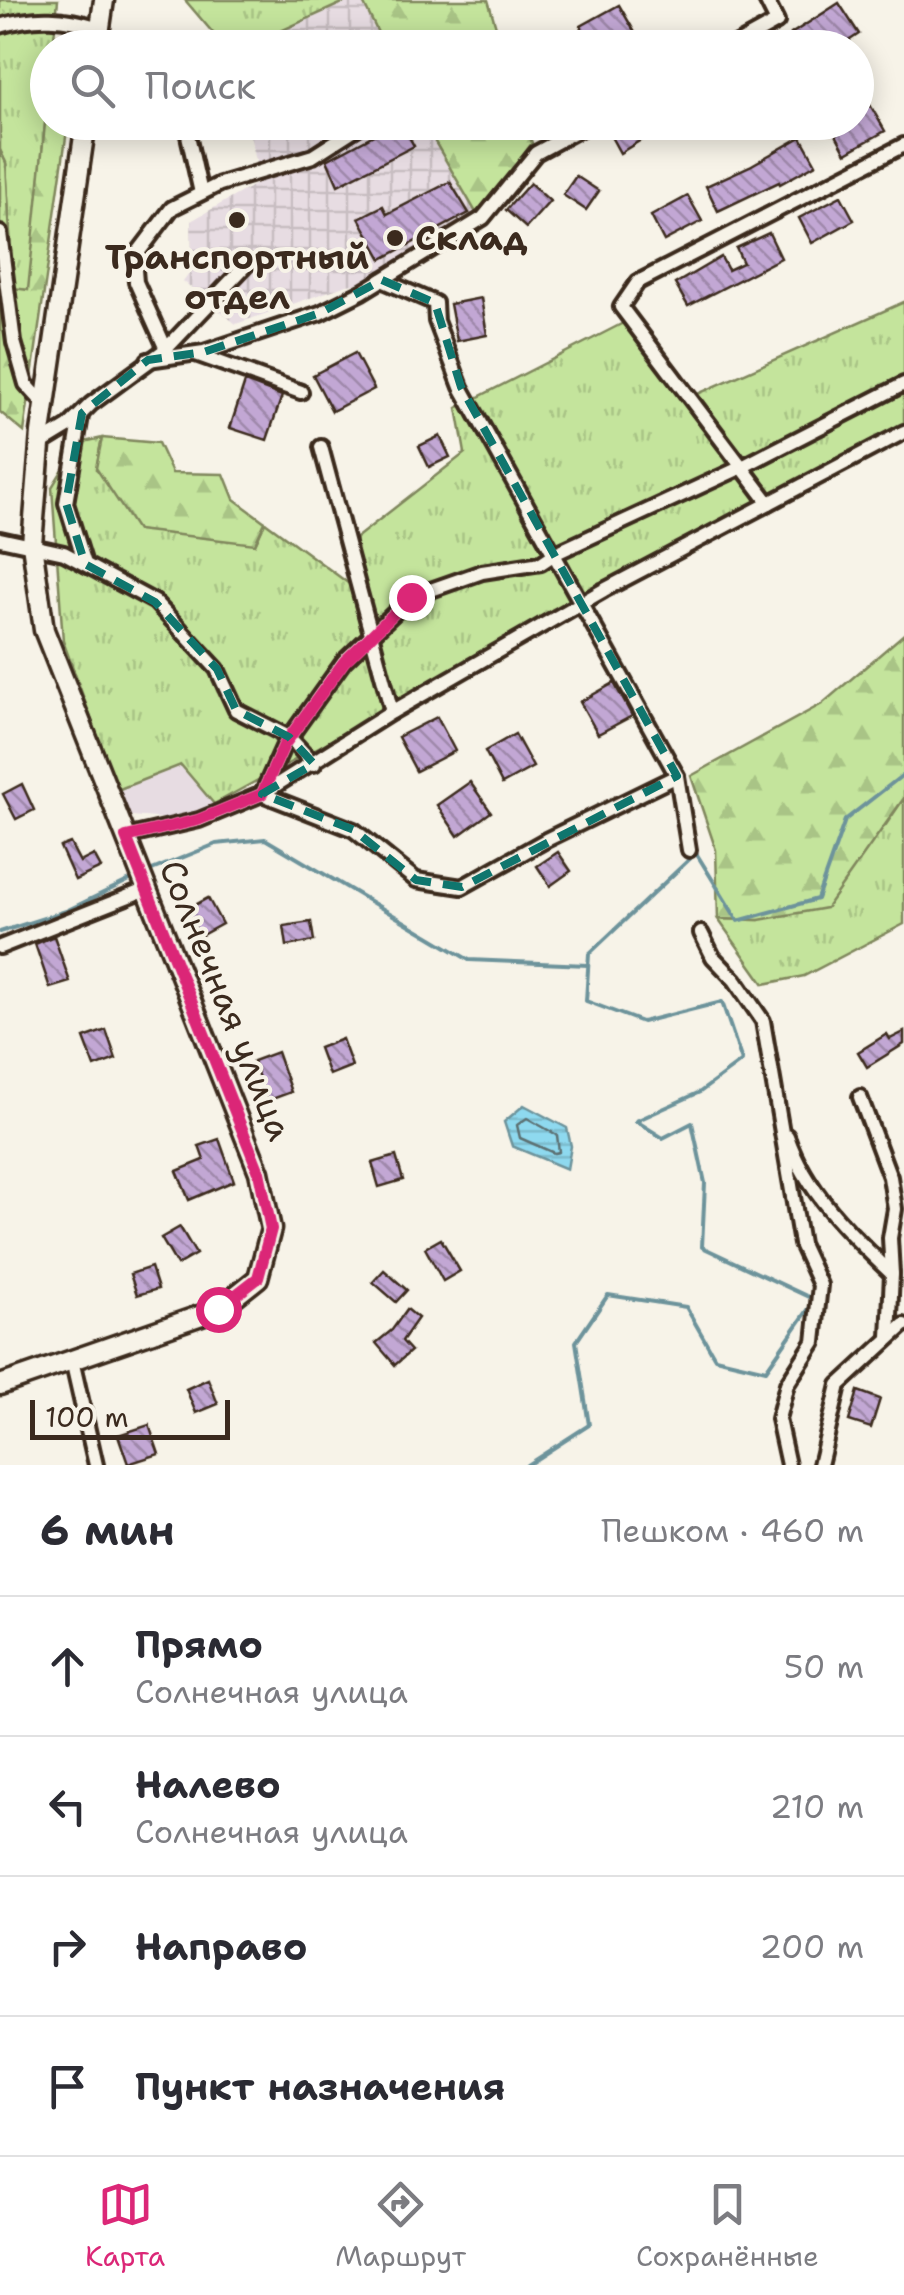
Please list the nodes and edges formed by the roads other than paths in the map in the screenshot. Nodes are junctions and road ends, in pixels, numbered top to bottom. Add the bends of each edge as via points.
1 (104, 0) edge
2 (766, 0) edge
3 (0, 26) edge
4 (86, 30) edge
5 (99, 30) edge
6 (763, 30) edge
7 (83, 140) edge
8 (189, 140) edge
9 (338, 140) edge
10 (560, 140) edge
11 (904, 145) edge
12 (201, 193) junction
13 (0, 234) edge
14 (248, 263) dead end
15 (382, 280) junction
16 (166, 350) junction
17 (194, 354) junction
18 (148, 360) junction
19 (904, 384) edge
20 (301, 392) dead end
21 (45, 405) junction
22 (82, 414) junction
23 (904, 432) edge
24 (40, 444) junction
25 (321, 446) dead end
26 (742, 467) junction
27 (768, 503) junction
28 (0, 539) edge
29 (32, 544) junction
30 (556, 553) junction
31 (86, 564) junction
32 (580, 606) junction
33 (371, 636) junction
34 (392, 712) junction
35 (289, 738) junction
36 (314, 764) junction
37 (677, 776) junction
38 (262, 794) junction
39 (126, 837) junction
40 (689, 850) dead end
41 (147, 889) junction
42 (701, 933) dead end
43 (0, 946) edge
44 (860, 1097) dead end
45 (776, 1105) junction
46 (892, 1274) junction
47 (904, 1325) edge
48 (889, 1337) junction
49 (72, 1360) junction
50 (0, 1385) edge
51 (96, 1465) edge
52 (788, 1465) edge
53 (820, 1465) edge

1 - 5 street
2 - 6 street via 777,22
3 - 4 street via 68,18
7 - 21 street, Солнечная улица
8 - 12 street
9 - 12 street via 313,156
10 - 15 street via 536,153 483,218
11 - 26 street via 638,282 621,307
12 - 16 street via 172,208 134,258 136,282
13 - 21 street via 14,342 26,384
14 - 16 street
15 - 17 street via 320,314
15 - 30 street via 435,303 462,386
16 - 18 street
17 - 18 street
17 - 20 street
18 - 22 street
19 - 26 street
21 - 24 street, Солнечная улица
22 - 24 street
22 - 31 street via 66,503
23 - 27 street
24 - 29 street, Солнечная улица
25 - 33 street
26 - 27 street
26 - 30 street
27 - 32 street
28 - 29 street
29 - 31 street
29 - 39 street, Солнечная улица via 44,630
30 - 32 street
30 - 33 street via 541,563 482,572 411,597
31 - 35 street via 155,602 217,669 236,710
32 - 34 street
32 - 37 street
33 - 34 street
33 - 35 street
34 - 36 street
35 - 36 street
35 - 38 street
36 - 38 street
37 - 38 street via 462,887 416,880 354,830
37 - 40 street
38 - 39 street via 198,820
39 - 41 street, Солнечная улица
41 - 43 street
41 - 49 street, Солнечная улица via 259,1172 271,1229 258,1278 218,1309
42 - 45 street via 762,1021
44 - 46 street via 890,1176
45 - 46 street via 798,1166 851,1235
45 - 52 street via 801,1244 820,1285 814,1342 787,1384 778,1419
46 - 48 street
47 - 48 street
48 - 53 street via 839,1385
49 - 50 street, Солнечная улица
49 - 51 street

